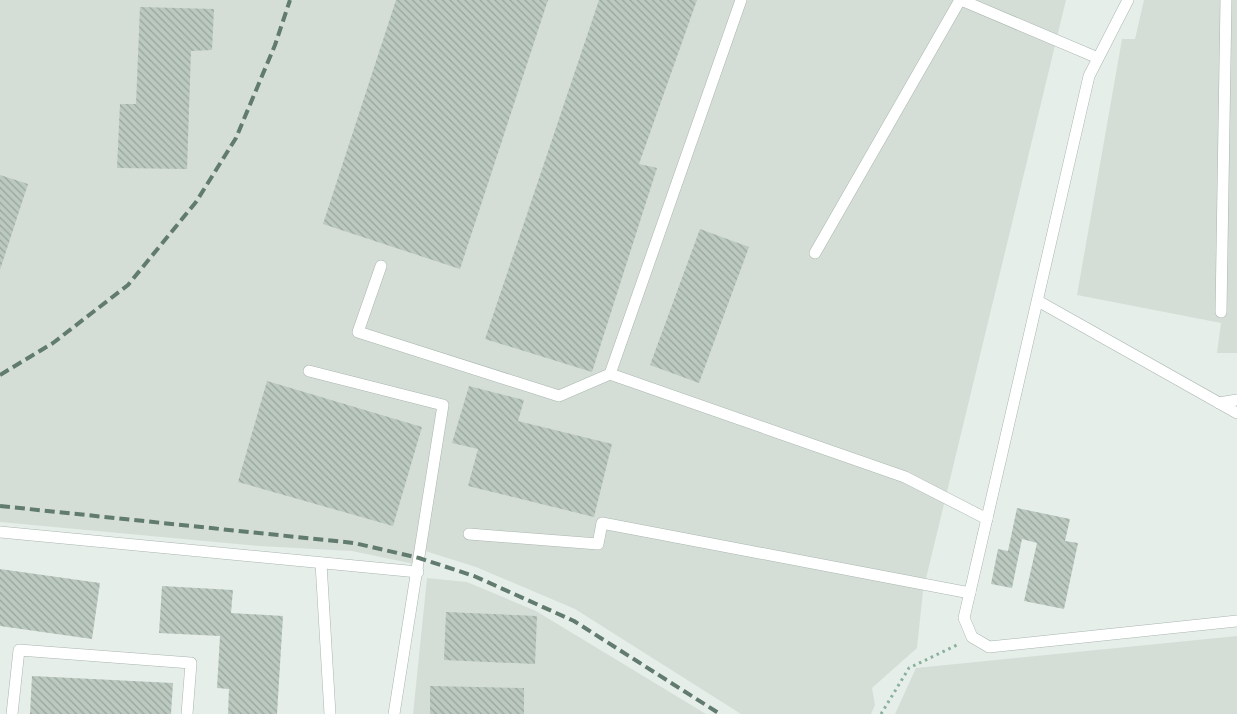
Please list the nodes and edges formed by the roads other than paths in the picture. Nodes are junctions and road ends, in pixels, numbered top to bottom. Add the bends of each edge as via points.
1 (741, 0) edge
2 (960, 0) edge
3 (1128, 0) edge
4 (1226, 0) edge
5 (1098, 58) junction
6 (815, 253) dead end
7 (381, 266) dead end
8 (1038, 301) junction
9 (1221, 312) dead end
10 (308, 371) dead end
11 (610, 374) junction
12 (1237, 400) edge
13 (1219, 403) junction
14 (1237, 413) edge
15 (987, 519) junction
16 (0, 532) edge
17 (469, 534) dead end
18 (322, 563) junction
19 (418, 572) junction
20 (970, 593) junction
21 (1237, 621) edge
22 (12, 714) edge
23 (187, 714) edge
24 (330, 714) edge
25 (394, 714) edge

1 - 11 lane
2 - 5 lane
2 - 6 lane
3 - 5 lane
4 - 9 lane
5 - 8 lane via 1089,76
7 - 11 lane via 358,332 558,396
8 - 13 lane
8 - 15 lane
10 - 19 lane via 443,405
11 - 15 lane via 905,477
12 - 13 lane
13 - 14 lane
15 - 20 lane
16 - 18 lane
17 - 20 lane via 598,544 602,523
18 - 19 lane
18 - 24 lane
19 - 25 lane
20 - 21 lane via 964,618 972,637 989,646
22 - 23 lane via 19,650 191,663

